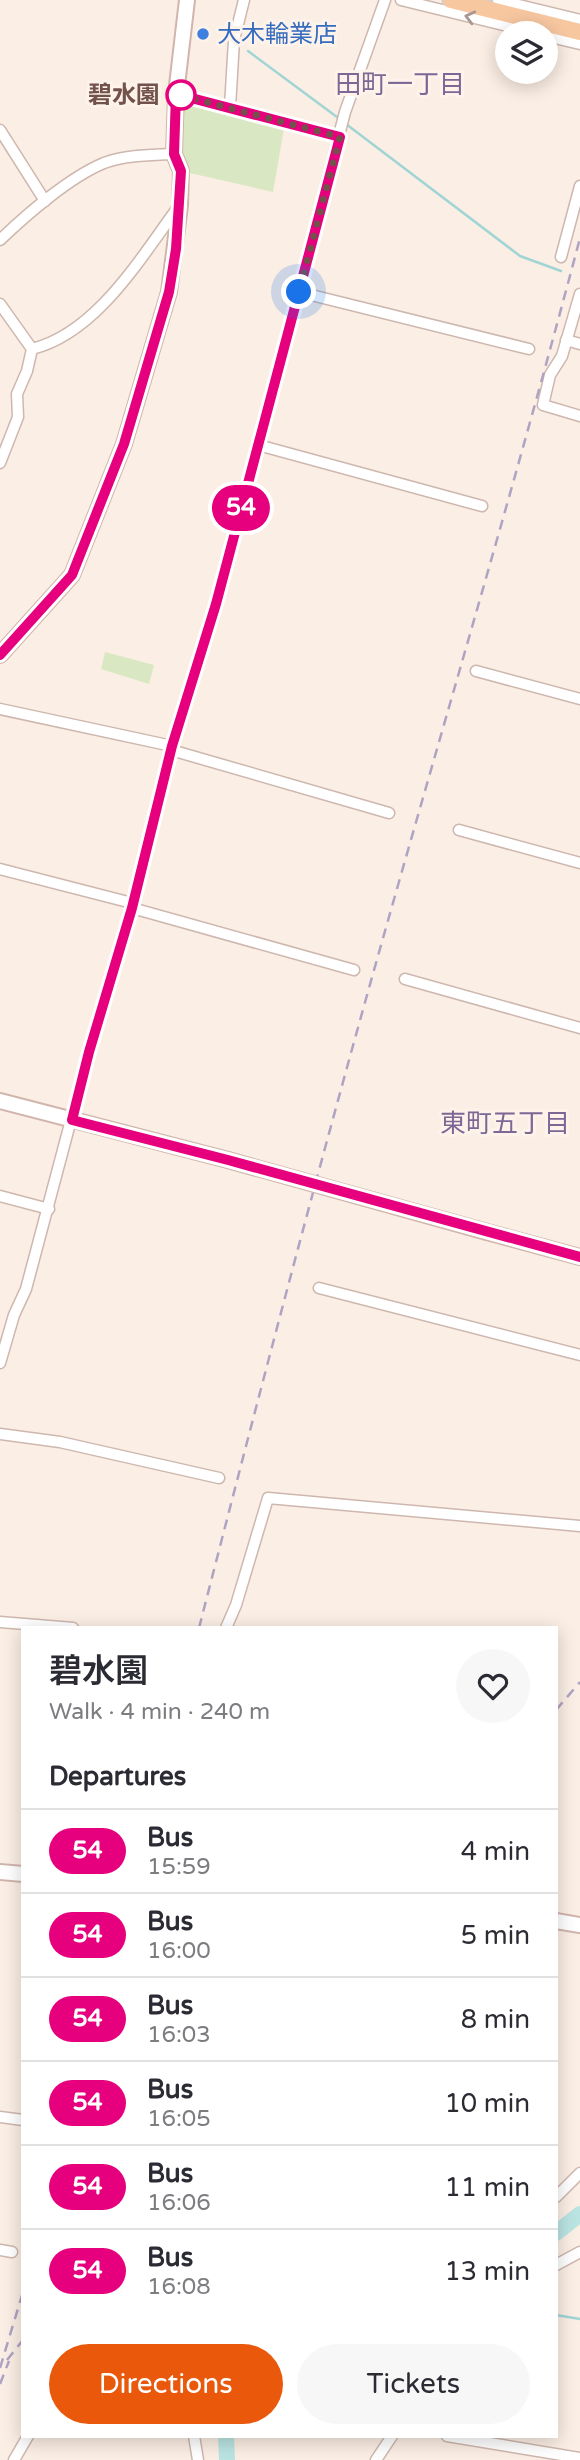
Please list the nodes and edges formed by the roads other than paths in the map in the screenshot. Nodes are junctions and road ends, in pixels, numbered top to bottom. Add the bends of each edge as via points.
1 (187, 0) edge
2 (244, 0) edge
3 (385, 0) edge
4 (401, 0) edge
5 (451, 0) edge
6 (499, 0) edge
7 (580, 20) edge
8 (495, 23) edge
9 (580, 32) edge
10 (558, 39) edge
11 (580, 44) edge
12 (176, 94) junction
13 (230, 107) junction
14 (0, 130) edge
15 (341, 132) junction
16 (174, 154) junction
17 (580, 186) edge
18 (45, 201) junction
19 (180, 205) junction
20 (0, 240) edge
21 (561, 257) dead end
22 (299, 292) junction
23 (580, 294) edge
24 (0, 304) edge
25 (566, 340) junction
26 (580, 344) edge
27 (32, 349) junction
28 (529, 349) dead end
29 (580, 416) edge
30 (258, 444) junction
31 (0, 463) edge
32 (482, 506) dead end
33 (0, 655) edge
34 (476, 671) dead end
35 (580, 699) edge
36 (0, 709) edge
37 (171, 748) junction
38 (389, 813) dead end
39 (459, 830) dead end
40 (580, 863) edge
41 (0, 869) edge
42 (132, 906) junction
43 (354, 970) dead end
44 (405, 979) dead end
45 (580, 1028) edge
46 (0, 1101) edge
47 (72, 1120) junction
48 (0, 1196) edge
49 (49, 1209) junction
50 (580, 1257) edge
51 (319, 1288) dead end
52 (580, 1355) edge
53 (0, 1363) edge
54 (0, 1434) edge
55 (219, 1478) dead end
56 (580, 1526) edge
57 (0, 1622) edge
58 (49, 1626) edge
59 (227, 1626) edge
60 (0, 1872) edge
61 (21, 1874) edge
62 (558, 1922) edge
63 (580, 1925) edge
64 (0, 2117) edge
65 (21, 2120) edge
66 (580, 2173) edge
67 (558, 2195) edge
68 (0, 2250) edge
69 (12, 2252) dead end
70 (580, 2252) edge
71 (558, 2264) edge
72 (27, 2438) edge
73 (194, 2438) edge
74 (391, 2438) edge
75 (459, 2438) edge
76 (580, 2458) edge
77 (14, 2460) edge
78 (198, 2460) edge
79 (376, 2460) edge

1 - 12 street
2 - 13 street via 234,40
3 - 15 street
8 -> 4 street
5 - 9 main road
6 - 7 street
10 - 11 street
12 - 13 street
12 - 16 street
13 - 15 street
14 - 18 street
15 - 22 street
16 - 18 street via 105,163
16 - 19 street via 181,171
17 - 21 street
18 - 20 street
19 - 27 street via 108,300 74,330 52,344
19 - 33 street via 169,292 100,509 72,575
22 - 28 street
22 - 30 street
23 - 25 street
24 - 27 street
25 - 26 street
25 - 29 street via 543,405
27 - 31 street via 17,394 18,417
30 - 32 street
30 - 37 street via 216,604
34 - 35 street
36 - 37 street
37 - 38 street
37 - 42 street
39 - 40 street
41 - 42 street
42 - 43 street
42 - 47 street
44 - 45 street
46 - 47 street
47 - 49 street
47 - 50 street, bridge
48 - 49 street
49 - 53 street
51 - 52 street
54 - 55 street via 60,1442
56 - 59 street via 268,1497
57 - 58 street
60 - 61 street
62 - 63 street
64 - 65 street
66 - 67 street
68 - 69 street
70 - 71 street
72 - 77 street
73 - 78 street
74 - 79 street
75 - 76 street

